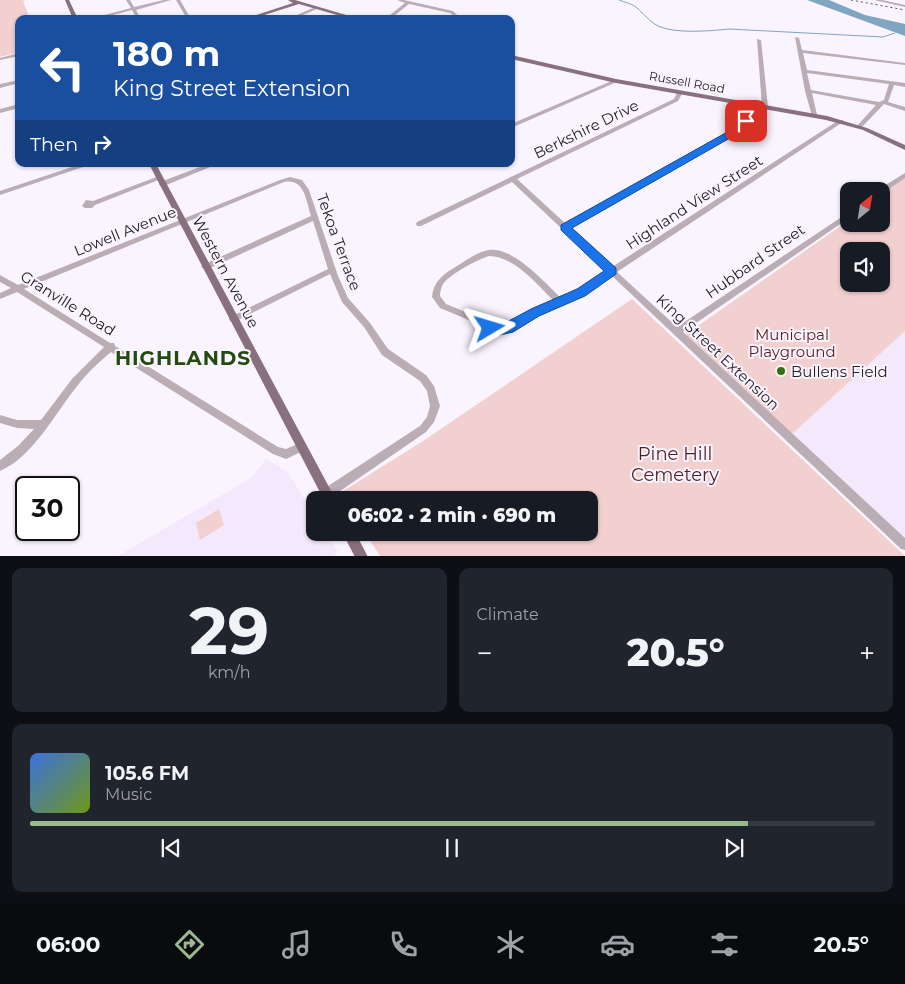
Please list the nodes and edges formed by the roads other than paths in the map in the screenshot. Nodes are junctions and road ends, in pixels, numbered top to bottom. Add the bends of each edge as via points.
1 (66, 0) edge
2 (128, 0) edge
3 (169, 0) edge
4 (178, 0) edge
5 (290, 0) edge
6 (399, 0) edge
7 (876, 0) edge
8 (408, 2) junction
9 (297, 3) junction
10 (905, 6) edge
11 (135, 8) junction
12 (317, 8) junction
13 (74, 15) edge
14 (108, 15) edge
15 (138, 15) edge
16 (187, 15) edge
17 (259, 15) edge
18 (300, 15) edge
19 (343, 15) edge
20 (392, 15) edge
21 (455, 15) edge
22 (797, 38) dead end
23 (759, 40) dead end
24 (800, 52) junction
25 (15, 55) edge
26 (515, 58) edge
27 (0, 59) edge
28 (905, 64) edge
29 (804, 71) junction
30 (616, 81) junction
31 (15, 82) edge
32 (892, 84) junction
33 (904, 85) edge
34 (0, 86) edge
35 (808, 91) junction
36 (680, 92) junction
37 (882, 103) junction
38 (747, 104) junction
39 (15, 107) edge
40 (765, 107) junction
41 (905, 109) edge
42 (0, 111) edge
43 (814, 115) junction
44 (841, 121) junction
45 (515, 124) edge
46 (859, 127) junction
47 (905, 148) edge
48 (78, 167) edge
49 (153, 167) edge
50 (204, 167) edge
51 (905, 175) edge
52 (512, 178) junction
53 (298, 180) joint
54 (160, 181) junction
55 (0, 184) edge
56 (890, 185) edge
57 (1, 193) edge
58 (93, 203) dead end
59 (315, 217) junction
60 (840, 220) edge
61 (182, 223) junction
62 (418, 224) dead end
63 (565, 228) junction
64 (205, 267) junction
65 (332, 270) junction
66 (612, 271) junction
67 (0, 278) edge
68 (18, 289) junction
69 (0, 296) edge
70 (560, 302) junction
71 (233, 319) junction
72 (677, 332) junction
73 (111, 346) junction
74 (0, 418) edge
75 (44, 425) junction
76 (300, 448) junction
77 (0, 466) edge
78 (325, 491) edge
79 (337, 491) edge
80 (353, 541) edge
81 (905, 545) edge
82 (362, 556) edge

1 - 13 main road
2 - 11 street
3 - 11 street
4 - 16 street
5 - 9 main road
6 - 8 street
7 - 10 street
8 - 20 street
8 - 21 street
9 - 12 main road
9 - 17 main road
11 - 14 street
11 - 15 street
12 - 18 street
12 - 19 main road
22 - 24 street
23 - 40 street
24 - 28 street
24 - 29 street
25 - 27 street
26 - 30 main road, Russell Road
29 - 32 street
29 - 35 street
30 - 36 main road, Russell Road
30 - 45 street
31 - 34 street
32 - 33 street
32 - 37 street
35 - 37 street
35 - 43 street
36 - 38 main road, Russell Road
36 - 52 street, Berkshire Drive via 676,100
37 - 41 street
37 - 46 street
38 - 40 main road, Russell Road
38 - 63 street via 746,123 741,128
39 - 42 street
40 - 43 main road, Russell Road
43 - 44 main road, Russell Road
44 - 46 main road, Russell Road
44 - 66 street, Highland View Street
46 - 47 main road
48 - 57 street
49 - 54 main road, Western Avenue
50 - 54 street
51 - 56 street
52 - 62 street, Berkshire Drive
52 - 63 street, King Street Extension
53 - 59 street, Tekoa Terrace via 305,187
53 - 61 street, Lowell Avenue via 282,181
54 - 58 street
54 - 61 main road, Western Avenue
55 - 57 street
59 - 64 street
59 - 65 street, Tekoa Terrace
60 - 72 street, Hubbard Street
61 - 64 main road, Western Avenue
61 - 68 street, Lowell Avenue
63 - 66 street, King Street Extension
64 - 71 main road, Western Avenue
65 - 71 street
65 - 79 street, Tekoa Terrace via 348,304 388,355 427,383 435,406 431,419 418,434
66 - 70 street, Highland View Street
66 - 72 street, King Street Extension
67 - 68 street, Granville Road
68 - 69 street, Lowell Avenue
68 - 73 street, Granville Road
70 - 70 street, Highland View Street via 515,261 497,252 486,254 445,276 436,292 443,306 496,330 508,328
71 - 76 main road, Western Avenue
72 - 81 street, King Street Extension
73 - 75 street via 79,377
73 - 76 street, Granville Road via 276,451 286,454
74 - 75 street via 17,424
75 - 77 street via 23,449
76 - 78 main road, Western Avenue
80 - 82 main road

